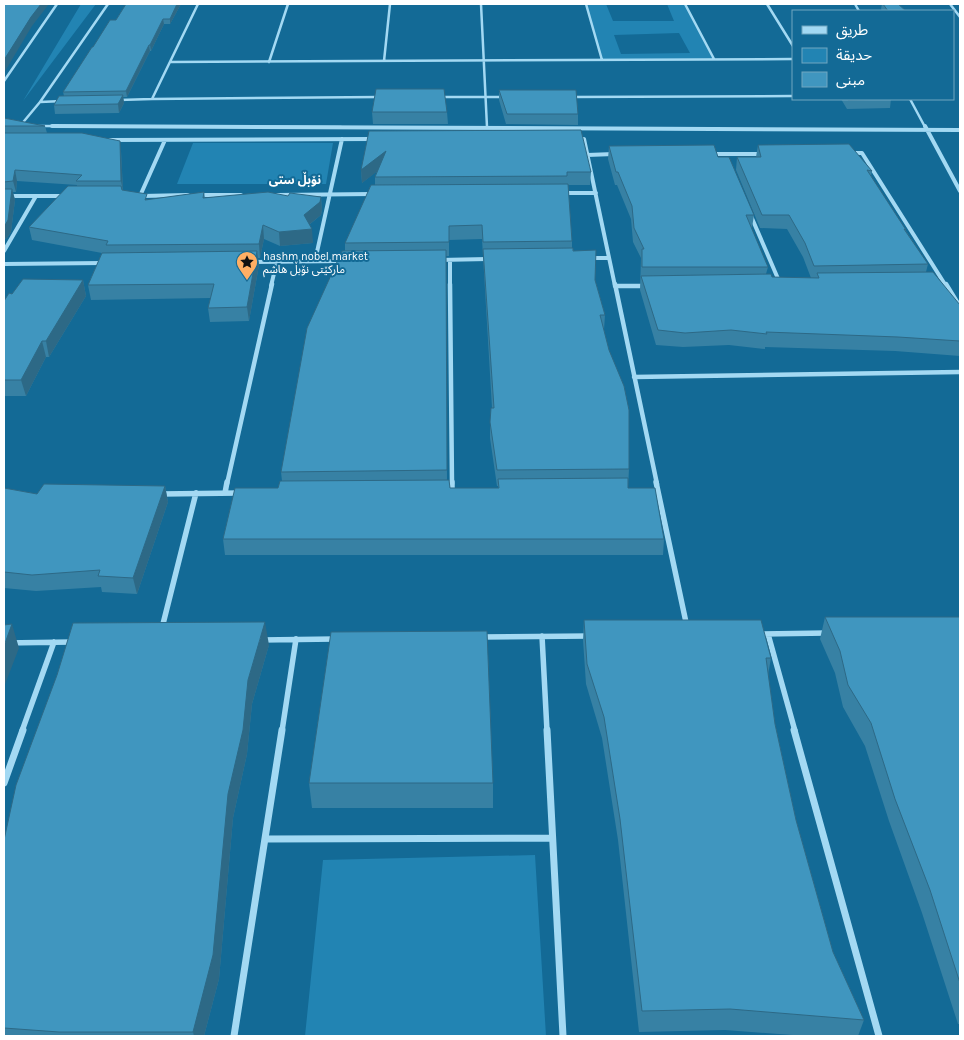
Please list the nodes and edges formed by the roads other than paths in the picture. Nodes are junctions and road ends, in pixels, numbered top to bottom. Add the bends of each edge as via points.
1 (57, 4) edge
2 (108, 4) edge
3 (198, 4) edge
4 (288, 4) edge
5 (390, 4) edge
6 (481, 4) edge
7 (586, 4) edge
8 (685, 4) edge
9 (767, 4) edge
10 (950, 4) edge
11 (960, 17) edge
12 (792, 44) edge
13 (714, 59) junction
14 (792, 59) edge
15 (483, 60) junction
16 (602, 60) junction
17 (384, 61) junction
18 (170, 62) junction
19 (269, 62) junction
20 (4, 81) edge
21 (564, 96) edge
22 (792, 96) edge
23 (387, 97) edge
24 (436, 97) edge
25 (485, 97) junction
26 (514, 97) edge
27 (152, 99) junction
28 (114, 100) edge
29 (911, 100) edge
30 (68, 101) edge
31 (40, 102) junction
32 (487, 127) junction
33 (926, 129) junction
34 (960, 130) edge
35 (574, 138) edge
36 (342, 139) junction
37 (381, 139) edge
38 (108, 140) edge
39 (165, 140) junction
40 (842, 153) edge
41 (588, 154) junction
42 (617, 154) edge
43 (706, 154) edge
44 (725, 154) junction
45 (764, 154) edge
46 (729, 162) edge
47 (960, 191) edge
48 (556, 193) edge
49 (596, 193) junction
50 (329, 194) junction
51 (379, 194) edge
52 (250, 195) edge
53 (270, 195) edge
54 (4, 196) edge
55 (36, 196) junction
56 (74, 196) edge
57 (131, 196) edge
58 (140, 196) junction
59 (751, 215) edge
60 (4, 251) edge
61 (580, 258) edge
62 (609, 258) junction
63 (490, 259) edge
64 (431, 260) edge
65 (450, 260) junction
66 (277, 261) junction
67 (315, 261) junction
68 (344, 261) edge
69 (248, 262) edge
70 (111, 263) edge
71 (4, 264) edge
72 (935, 282) edge
73 (944, 282) junction
74 (771, 284) edge
75 (615, 286) junction
76 (654, 286) edge
77 (960, 307) edge
78 (960, 372) edge
79 (634, 377) junction
80 (648, 489) edge
81 (658, 489) junction
82 (442, 491) edge
83 (452, 491) junction
84 (462, 491) edge
85 (196, 493) junction
86 (225, 493) junction
87 (245, 493) edge
88 (158, 494) edge
89 (162, 632) edge
90 (835, 633) edge
91 (748, 634) edge
92 (768, 634) junction
93 (689, 635) edge
94 (542, 636) junction
95 (600, 636) edge
96 (473, 637) edge
97 (296, 639) junction
98 (346, 639) edge
99 (257, 640) edge
100 (54, 642) junction
101 (83, 642) edge
102 (4, 643) edge
103 (4, 783) edge
104 (552, 838) junction
105 (266, 839) junction
106 (234, 1036) edge
107 (563, 1036) edge
108 (879, 1036) edge

1 - 20 street
2 - 31 street
3 - 18 street
4 - 19 street
5 - 17 street
6 - 15 street
7 - 16 street
8 - 13 street
9 - 12 street
10 - 11 street
13 - 14 street
13 - 16 street
15 - 16 street
15 - 17 street
15 - 25 street
17 - 19 street
18 - 19 street
18 - 27 street
21 - 22 street
23 - 27 street
24 - 25 street
25 - 26 street
25 - 32 street
27 - 28 street
29 - 33 street
30 - 31 street
31 - 32 street via 20,126
32 - 33 street
33 - 34 street
33 - 47 street
35 - 41 street via 584,138
36 - 37 street
36 - 39 street
36 - 50 street
38 - 39 street
39 - 58 street
40 - 73 street via 862,153
41 - 42 street
41 - 49 street
43 - 44 street
44 - 45 street
44 - 46 street
48 - 49 street
49 - 62 street
50 - 51 street
50 - 53 street
50 - 67 street
52 - 58 street
54 - 55 street
55 - 56 street
55 - 60 street
57 - 58 street
59 - 74 street via 780,284
61 - 62 street
62 - 75 street
63 - 65 street
64 - 65 street
65 - 83 street
66 - 67 street
66 - 69 street
66 - 86 street
67 - 68 street
70 - 71 street
72 - 73 street
73 - 77 street
75 - 76 street
75 - 79 street
78 - 79 street
79 - 81 street
80 - 81 street
81 - 93 street
82 - 83 street
83 - 84 street
85 - 86 street
85 - 88 street
85 - 89 street
86 - 87 street
90 - 92 street
91 - 92 street
92 - 108 street
94 - 95 street
94 - 96 street
94 - 104 street
97 - 98 street
97 - 99 street
97 - 105 street
100 - 101 street
100 - 102 street
100 - 103 street
104 - 105 street
104 - 107 street
105 - 106 street

